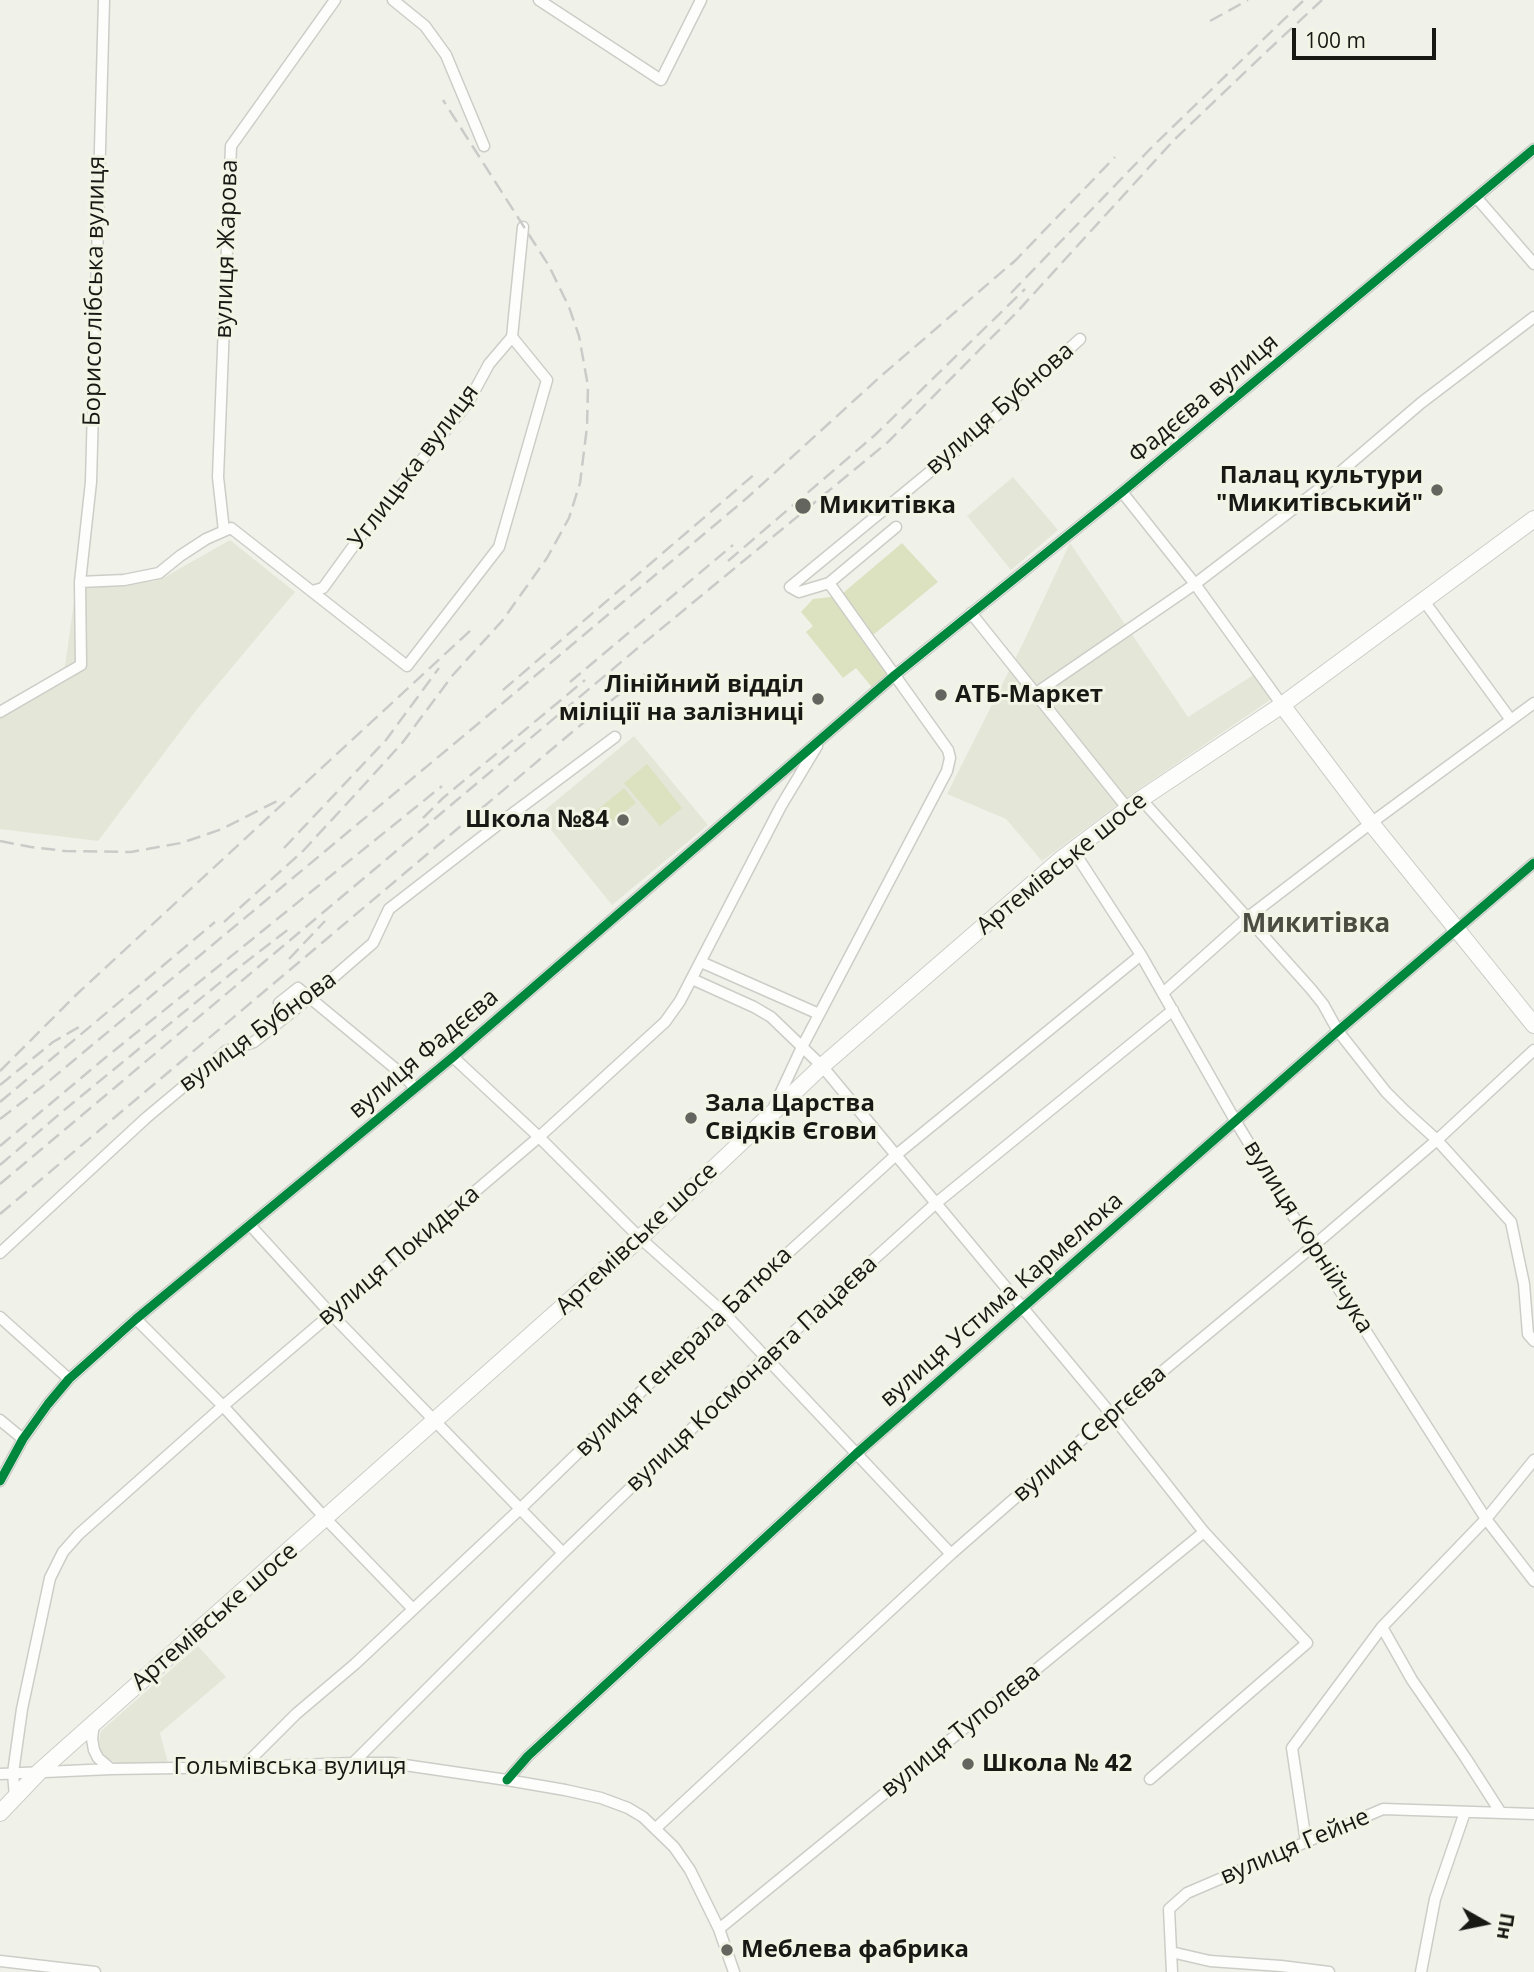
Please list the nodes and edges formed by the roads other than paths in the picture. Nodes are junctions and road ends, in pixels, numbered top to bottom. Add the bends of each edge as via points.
1 (104, 0) edge
2 (335, 0) edge
3 (393, 0) edge
4 (539, 0) edge
5 (701, 0) edge
6 (484, 146) dead end
7 (1534, 149) edge
8 (1476, 197) junction
9 (523, 227) dead end
10 (1534, 264) edge
11 (1534, 317) edge
12 (512, 337) junction
13 (1080, 340) dead end
14 (1122, 492) junction
15 (1534, 519) edge
16 (895, 527) dead end
17 (227, 530) junction
18 (80, 582) junction
19 (828, 583) junction
20 (1195, 584) junction
21 (312, 592) junction
22 (1424, 601) junction
23 (971, 613) junction
24 (895, 675) junction
25 (1036, 693) junction
26 (1534, 703) edge
27 (1282, 705) junction
28 (0, 712) edge
29 (1511, 720) junction
30 (615, 737) dead end
31 (821, 740) junction
32 (1135, 804) junction
33 (1371, 823) junction
34 (1073, 850) junction
35 (1534, 863) edge
36 (1247, 918) junction
37 (1457, 929) junction
38 (1141, 955) junction
39 (701, 962) junction
40 (692, 979) junction
41 (1163, 993) junction
42 (309, 999) junction
43 (279, 1003) dead end
44 (1173, 1010) junction
45 (819, 1014) junction
46 (1534, 1025) edge
47 (1338, 1031) junction
48 (802, 1047) junction
49 (1534, 1050) edge
50 (453, 1057) junction
51 (822, 1066) junction
52 (415, 1088) junction
53 (770, 1115) junction
54 (1236, 1122) junction
55 (538, 1137) junction
56 (1437, 1140) junction
57 (896, 1155) junction
58 (935, 1203) junction
59 (250, 1225) junction
60 (639, 1238) junction
61 (1312, 1247) junction
62 (0, 1253) edge
63 (1023, 1307) junction
64 (723, 1312) junction
65 (331, 1314) junction
66 (0, 1317) edge
67 (136, 1319) junction
68 (1534, 1340) edge
69 (766, 1357) junction
70 (69, 1379) junction
71 (223, 1406) junction
72 (1111, 1414) junction
73 (0, 1420) edge
74 (434, 1422) junction
75 (23, 1439) junction
76 (856, 1454) junction
77 (1534, 1460) edge
78 (0, 1481) edge
79 (520, 1509) junction
80 (326, 1519) junction
81 (1486, 1520) junction
82 (1204, 1532) junction
83 (563, 1553) junction
84 (951, 1554) junction
85 (1534, 1581) edge
86 (413, 1609) junction
87 (1382, 1627) junction
88 (94, 1724) junction
89 (353, 1763) junction
90 (243, 1767) junction
91 (111, 1769) junction
92 (40, 1771) junction
93 (13, 1773) junction
94 (0, 1774) edge
95 (1150, 1779) dead end
96 (507, 1780) junction
97 (15, 1797) junction
98 (1465, 1812) junction
99 (0, 1813) edge
100 (1501, 1813) junction
101 (1534, 1814) edge
102 (656, 1828) junction
103 (1306, 1842) junction
104 (719, 1929) junction
105 (1171, 1952) junction
106 (0, 1961) edge
107 (1281, 1969) edge
108 (95, 1972) edge
109 (734, 1972) edge
110 (1172, 1972) edge
111 (1329, 1972) edge
112 (1421, 1972) edge

1 - 18 street, Борисоглібська вулиця via 91,482
2 - 17 street, вулиця Жарова via 231,146 218,477
3 - 6 street via 425,26 446,54
4 - 5 street via 661,80
7 - 8 street, Фадєєва вулиця
8 - 10 street
8 - 14 street, Фадєєва вулиця
9 - 12 street
11 - 20 street
12 - 21 street, Углицька вулиця via 489,363 469,401 323,588
12 - 21 street via 547,380 499,547 407,666
13 - 19 street, вулиця Бубнова via 977,433 790,587 799,592
14 - 20 street
14 - 23 street, Фадєєва вулиця
15 - 22 main road, Артемівське шосе
16 - 19 street
17 - 18 street via 206,538 159,573
17 - 21 street
18 - 28 street, Борисоглібська вулиця via 81,665
19 - 24 street
20 - 25 street
20 - 27 street
22 - 27 main road, Артемівське шосе
22 - 29 street
23 - 24 street, Фадєєва вулиця
23 - 25 street
24 - 31 street, вулиця Фадєєва
24 - 45 street via 950,758
25 - 32 street
26 - 29 street
27 - 32 main road, Артемівське шосе
27 - 33 main road
29 - 33 street
30 - 42 street, вулиця Бубнова via 389,909 373,943
31 - 39 street, вулиця Покидька via 781,806
31 - 50 street, вулиця Фадєєва
32 - 34 main road, Артемівське шосе
32 - 36 street
33 - 36 street
33 - 37 main road
34 - 38 street, вулиця Корнійчука
34 - 51 main road, Артемівське шосе
35 - 37 street, вулиця Устима Кармелюка
36 - 41 street
36 - 47 street via 1311,989
37 - 46 main road
37 - 47 street, вулиця Устима Кармелюка
38 - 41 street, вулиця Корнійчука
38 - 57 street, вулиця Генерала Батюка
39 - 40 street, вулиця Покидька
39 - 45 street
40 - 48 street via 771,1017
40 - 55 street, вулиця Покидька via 665,1022
41 - 44 street, вулиця Корнійчука
42 - 43 street via 298,988
42 - 52 street
42 - 62 street, вулиця Бубнова via 254,1042 226,1051
44 - 54 street, вулиця Корнійчука
44 - 58 street, вулиця Космонавта Пацаєва
45 - 48 street
47 - 54 street, вулиця Устима Кармелюка
47 - 56 street via 1386,1092
48 - 51 street
48 - 53 street
49 - 56 street, вулиця Сергєєва
50 - 52 street, вулиця Фадєєва
50 - 55 street
51 - 53 main road, Артемівське шосе
51 - 57 street
52 - 59 street, вулиця Фадєєва
53 - 60 main road, Артемівське шосе
54 - 61 street, вулиця Корнійчука
54 - 63 street, вулиця Устима Кармелюка
55 - 60 street
55 - 65 street, вулиця Покидька
56 - 61 street, вулиця Сергєєва
56 - 68 street via 1511,1222 1524,1284 1528,1334
57 - 58 street
57 - 64 street, вулиця Генерала Батюка
58 - 63 street
58 - 69 street, вулиця Космонавта Пацаєва
59 - 65 street
59 - 67 street, вулиця Фадєєва
60 - 64 street
60 - 74 main road, Артемівське шосе
61 - 72 street, вулиця Сергєєва
61 - 81 street, вулиця Корнійчука
63 - 72 street
63 - 76 street, вулиця Устима Кармелюка
64 - 69 street
64 - 79 street, вулиця Генерала Батюка
65 - 71 street, вулиця Покидька
65 - 74 street
66 - 70 street
67 - 70 street, вулиця Фадєєва
67 - 71 street
69 - 76 street
69 - 83 street, вулиця Космонавта Пацаєва
70 - 75 street, вулиця Фадєєва
71 - 80 street
71 - 93 street, вулиця Покидька via 63,1552 50,1578
72 - 82 street
72 - 84 street, вулиця Сергєєва
73 - 75 street
74 - 79 street
74 - 80 main road, Артемівське шосе
75 - 78 street, вулиця Фадєєва
76 - 84 street
76 - 96 street, вулиця Устима Кармелюка
77 - 81 street
79 - 83 street
79 - 86 street, вулиця Генерала Батюка
80 - 86 street
80 - 88 main road, Артемівське шосе
81 - 85 street, вулиця Корнійчука
81 - 87 street
82 - 95 street via 1307,1643
82 - 104 street, вулиця Туполєва
83 - 89 street, вулиця Космонавта Пацаєва
84 - 102 street, вулиця Сергєєва
86 - 90 street, вулиця Генерала Батюка
87 - 100 street
87 - 103 street via 1292,1748
88 - 91 street via 94,1750
88 - 92 main road, Артемівське шосе
89 - 90 street, Гольмівська вулиця
89 - 96 street, Гольмівська вулиця via 417,1766
90 - 91 street, Гольмівська вулиця
91 - 92 street, Гольмівська вулиця
92 - 93 street, Гольмівська вулиця
92 - 97 main road, Артемівське шосе
93 - 94 street, Гольмівська вулиця
93 - 97 street, вулиця Покидька
96 - 102 street, Гольмівська вулиця via 601,1798 628,1808
97 - 99 main road, Артемівське шосе
98 - 100 street, вулиця Гейне
98 - 103 street, вулиця Гейне via 1383,1809
98 - 112 street via 1435,1899
100 - 101 street, вулиця Гейне
102 - 104 street, Гольмівська вулиця via 690,1870
103 - 105 street, вулиця Гейне via 1187,1893 1170,1909
104 - 109 street, Гольмівська вулиця
105 - 107 street
105 - 110 street, вулиця Гейне
106 - 108 street
107 - 111 street

